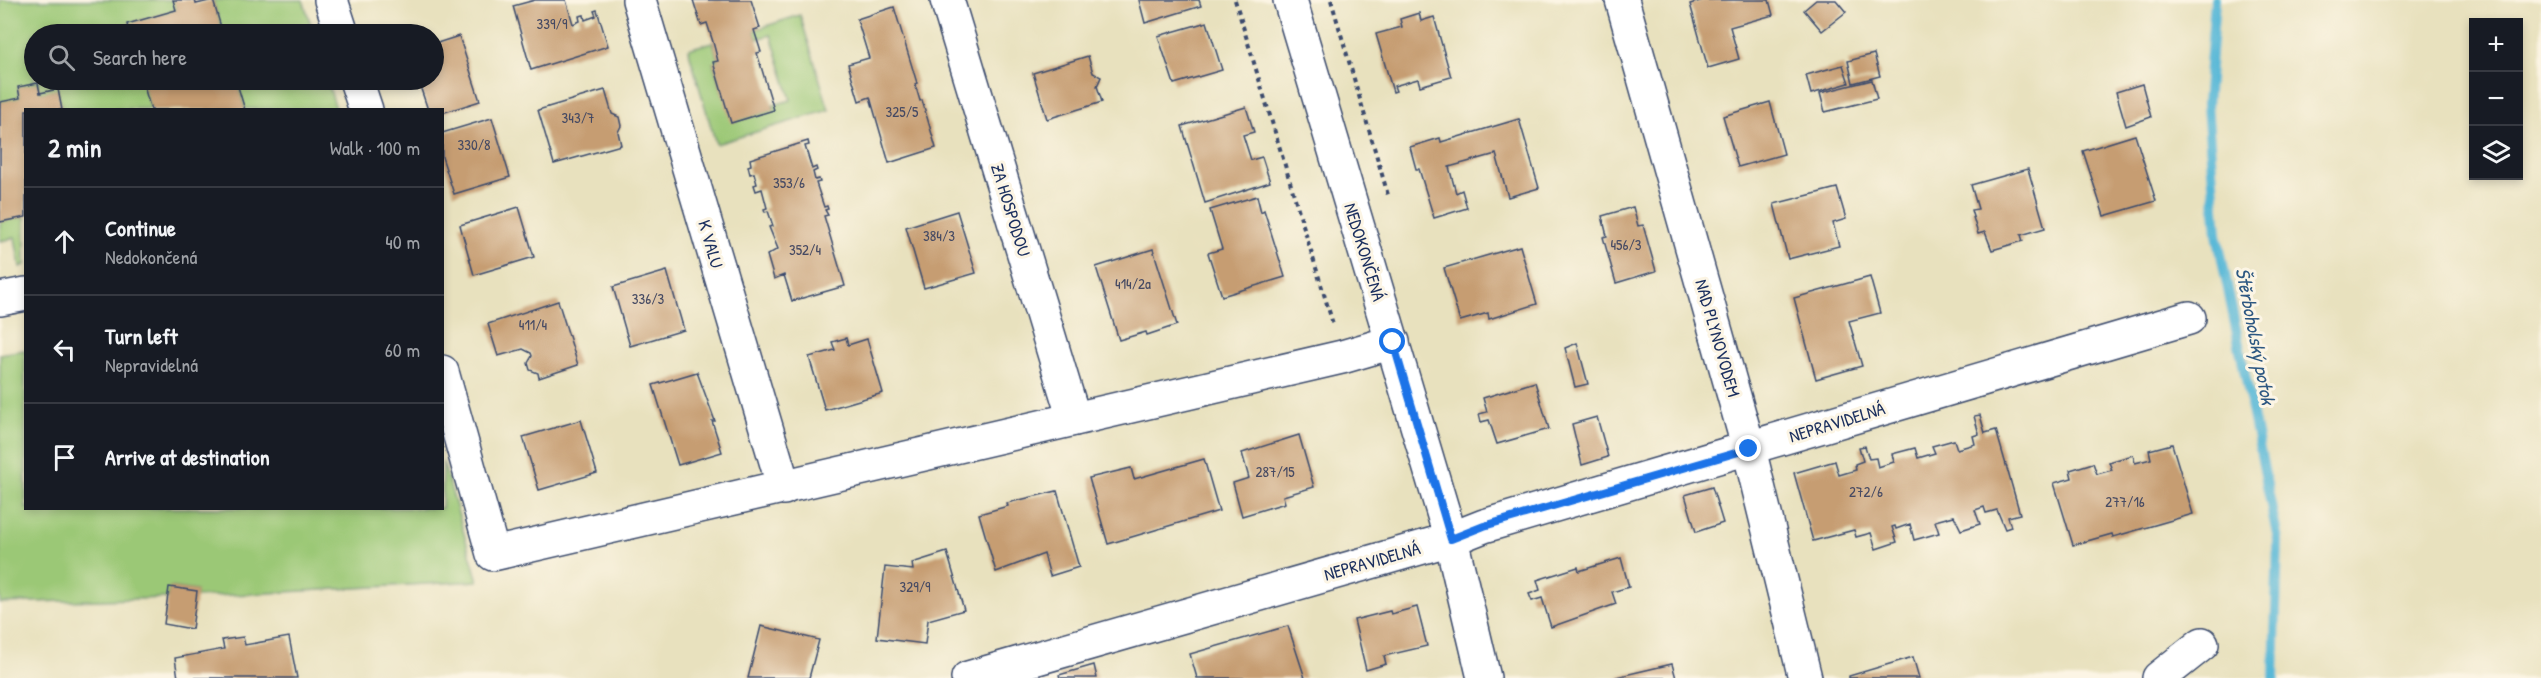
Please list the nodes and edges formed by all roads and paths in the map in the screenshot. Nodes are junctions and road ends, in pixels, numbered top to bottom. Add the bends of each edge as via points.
1 (331, 0) edge
2 (639, 0) edge
3 (947, 0) edge
4 (1235, 0) edge
5 (1290, 0) edge
6 (1622, 0) edge
7 (339, 24) edge
8 (359, 90) edge
9 (365, 108) edge
10 (24, 294) edge
11 (0, 299) edge
12 (2189, 318) dead end
13 (1393, 342) junction
14 (1342, 357) junction
15 (444, 379) edge
16 (1074, 419) junction
17 (1749, 449) junction
18 (784, 488) junction
19 (1451, 539) junction
20 (2202, 644) dead end
21 (968, 678) edge
22 (1484, 678) edge
23 (1805, 678) edge
24 (2159, 678) edge

1 - 7 street
2 - 18 street, K VALU
3 - 16 street, ZA HOSPODOU
4 - 14 path
5 - 13 street, NEDOKONČENÁ
6 - 17 street, NAD PLYNOVODEM
8 - 9 street
10 - 11 street
12 - 17 street, NEPRAVIDELNÁ
13 - 14 street
13 - 19 street, NEDOKONČENÁ
14 - 16 street
15 - 18 street via 493,554
16 - 18 street
17 - 19 street, NEPRAVIDELNÁ
17 - 23 street, NAD PLYNOVODEM
19 - 21 street, NEPRAVIDELNÁ
19 - 22 street, NEDOKONČENÁ
20 - 24 street

